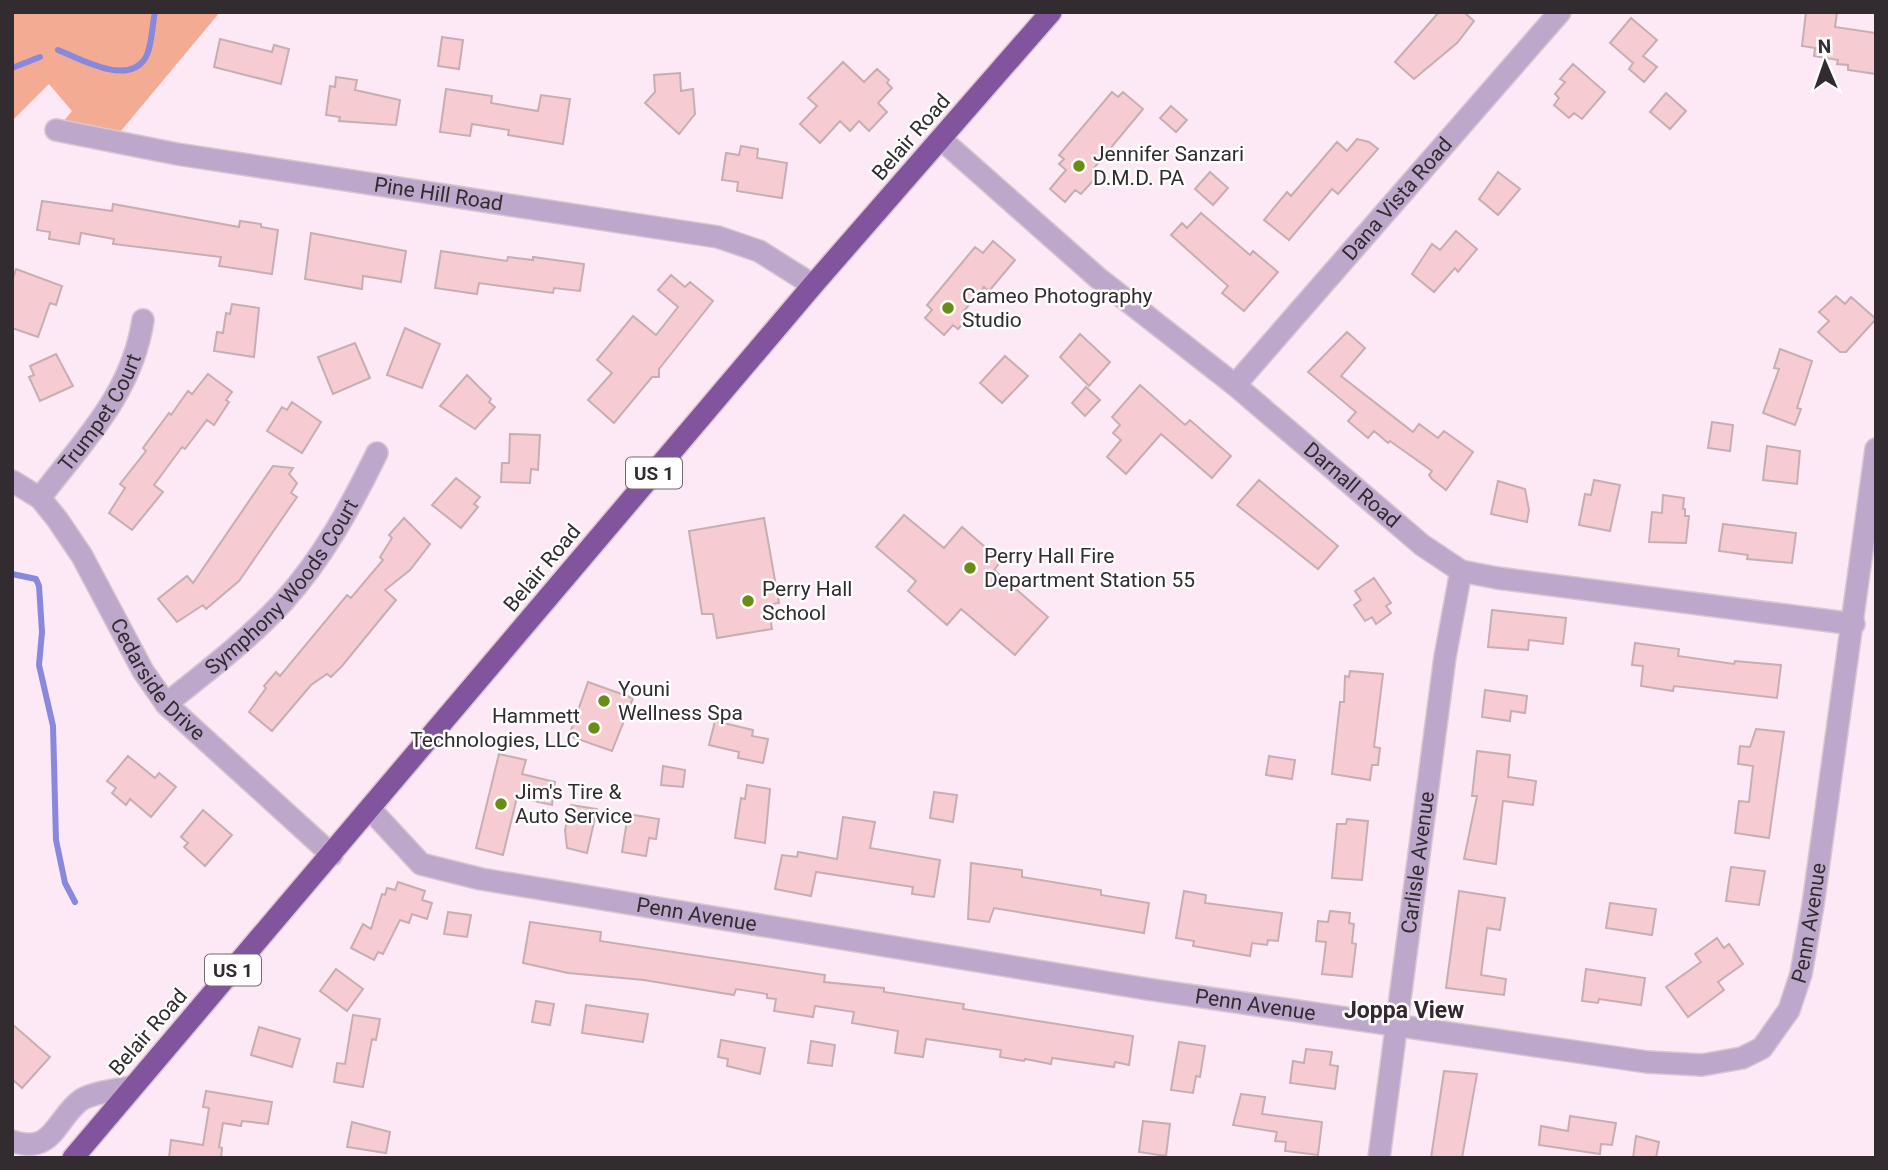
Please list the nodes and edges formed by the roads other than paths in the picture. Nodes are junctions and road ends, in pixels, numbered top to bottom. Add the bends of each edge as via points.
1 (1051, 12) edge
2 (1560, 12) edge
3 (56, 130) dead end
4 (942, 140) junction
5 (813, 285) junction
6 (142, 320) dead end
7 (1235, 385) junction
8 (1876, 449) edge
9 (377, 453) dead end
10 (12, 481) edge
11 (40, 498) junction
12 (1461, 571) junction
13 (1854, 624) junction
14 (166, 704) junction
15 (371, 810) junction
16 (332, 855) junction
17 (1395, 1025) junction
18 (134, 1086) junction
19 (12, 1141) edge
20 (73, 1158) edge
21 (1378, 1158) edge

1 - 4 highway, Belair Road / US 1
2 - 7 street, Dana Vista Road
3 - 5 street, Pine Hill Road via 177,154 718,237 759,251
4 - 5 highway, Belair Road / US 1
4 - 7 street, Darnall Road via 1098,278
5 - 15 highway, Belair Road / US 1
6 - 11 street, Trumpet Court via 138,351 114,401
7 - 12 street, Darnall Road via 1422,545
8 - 13 street, Penn Avenue
9 - 14 street, Symphony Woods Court via 328,543 283,602
10 - 11 street, Cedarside Drive
11 - 14 street, Cedarside Drive via 82,556 143,671
12 - 13 street, Darnall Road
12 - 17 street, Carlisle Avenue
13 - 17 street, Penn Avenue via 1801,974 1789,1010 1762,1048 1727,1062 1678,1065
14 - 16 street, Cedarside Drive
15 - 16 highway, Belair Road / US 1
15 - 17 street, Penn Avenue via 421,864 481,879 1147,989
16 - 18 highway, Belair Road / US 1
17 - 21 street, Carlisle Avenue
18 - 19 street via 81,1100 47,1140 22,1145
18 - 20 highway, Belair Road / US 1

